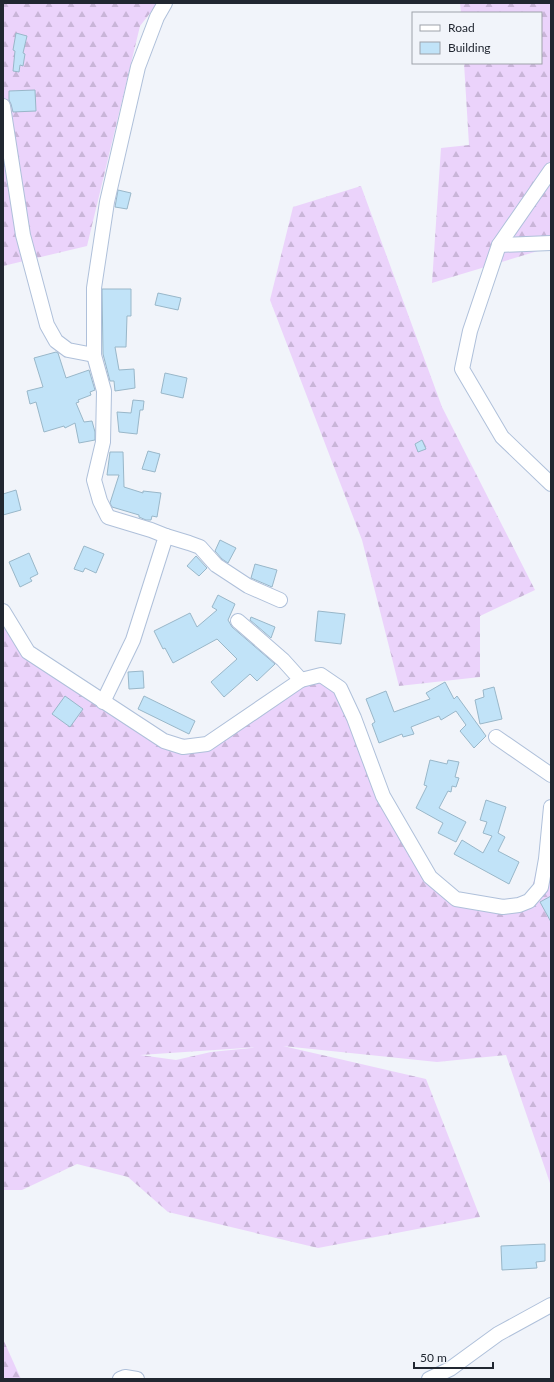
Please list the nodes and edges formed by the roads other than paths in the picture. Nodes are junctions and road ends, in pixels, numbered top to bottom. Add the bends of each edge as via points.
1 (165, 3) edge
2 (3, 106) edge
3 (551, 170) edge
4 (551, 243) edge
5 (499, 245) junction
6 (94, 355) junction
7 (551, 484) edge
8 (166, 536) junction
9 (280, 600) dead end
10 (3, 611) edge
11 (238, 620) dead end
12 (301, 680) junction
13 (103, 702) junction
14 (496, 737) dead end
15 (551, 775) edge
16 (551, 807) edge
17 (551, 1305) edge
18 (120, 1379) edge
19 (137, 1379) edge
20 (429, 1379) edge

1 - 6 street via 138,67 107,202 94,288
2 - 6 street via 23,236 47,325 56,341 68,350
3 - 5 street
4 - 5 street
5 - 7 street via 470,331 462,369 502,437
6 - 8 street via 104,391 103,442 94,480 100,500 108,517
8 - 9 street via 200,547 216,565 248,586
8 - 13 street via 133,640
10 - 13 street via 28,652
11 - 12 street via 283,660
12 - 13 street via 207,744 183,747 164,741
12 - 16 street via 321,675 340,688 383,796 430,877 456,899 503,907 530,901 541,887
14 - 15 street
17 - 20 street via 498,1334 462,1361
18 - 19 street

